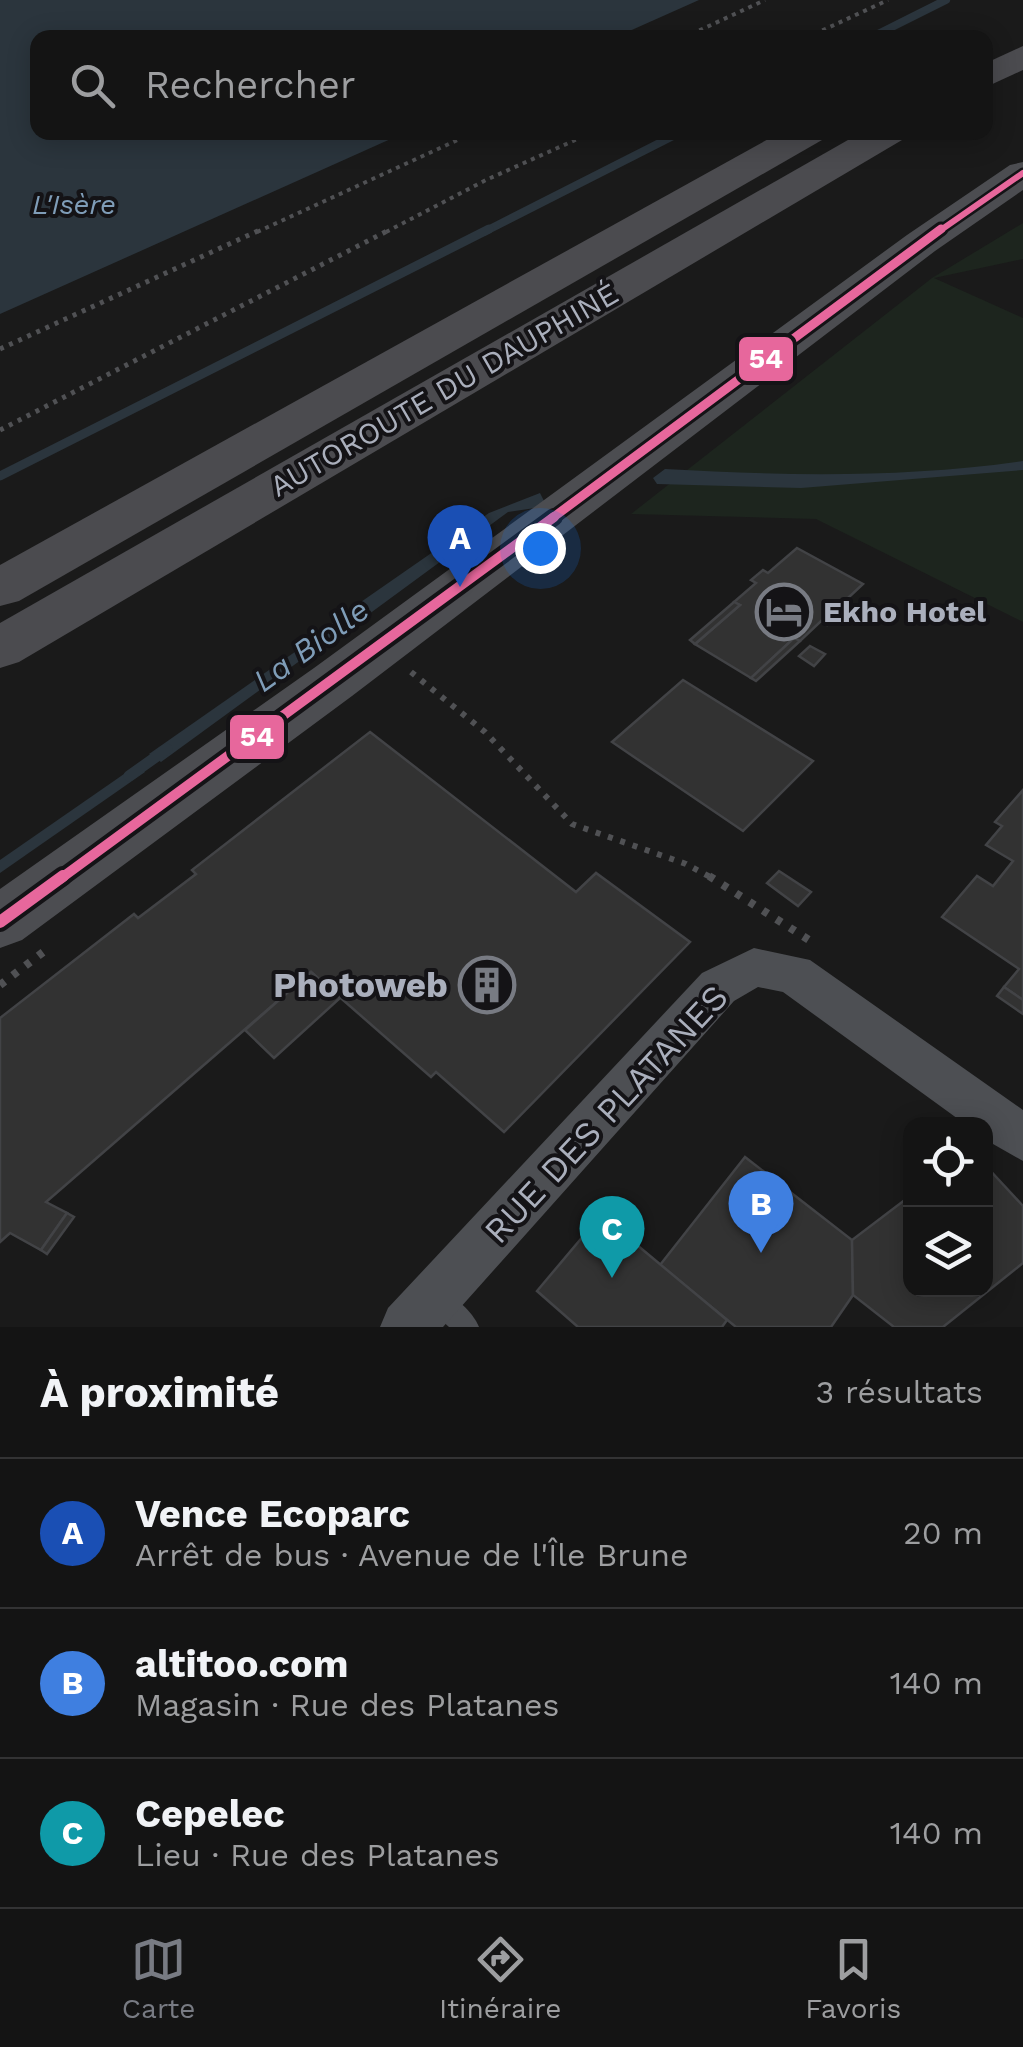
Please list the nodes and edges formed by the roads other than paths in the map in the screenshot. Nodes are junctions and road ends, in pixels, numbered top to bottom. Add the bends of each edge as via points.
1 (1023, 56) edge
2 (993, 73) edge
3 (796, 140) edge
4 (875, 140) edge
5 (1023, 173) edge
6 (0, 588) edge
7 (0, 648) edge
8 (0, 922) edge
9 (1023, 1138) edge
10 (436, 1317) edge

1 - 2 highway
3 - 6 highway, AUTOROUTE DU DAUPHINÉ
4 - 7 highway, AUTOROUTE DU DAUPHINÉ
5 - 8 street
9 - 10 street, RUE DES PLATANES via 794,974 754,966 718,987

